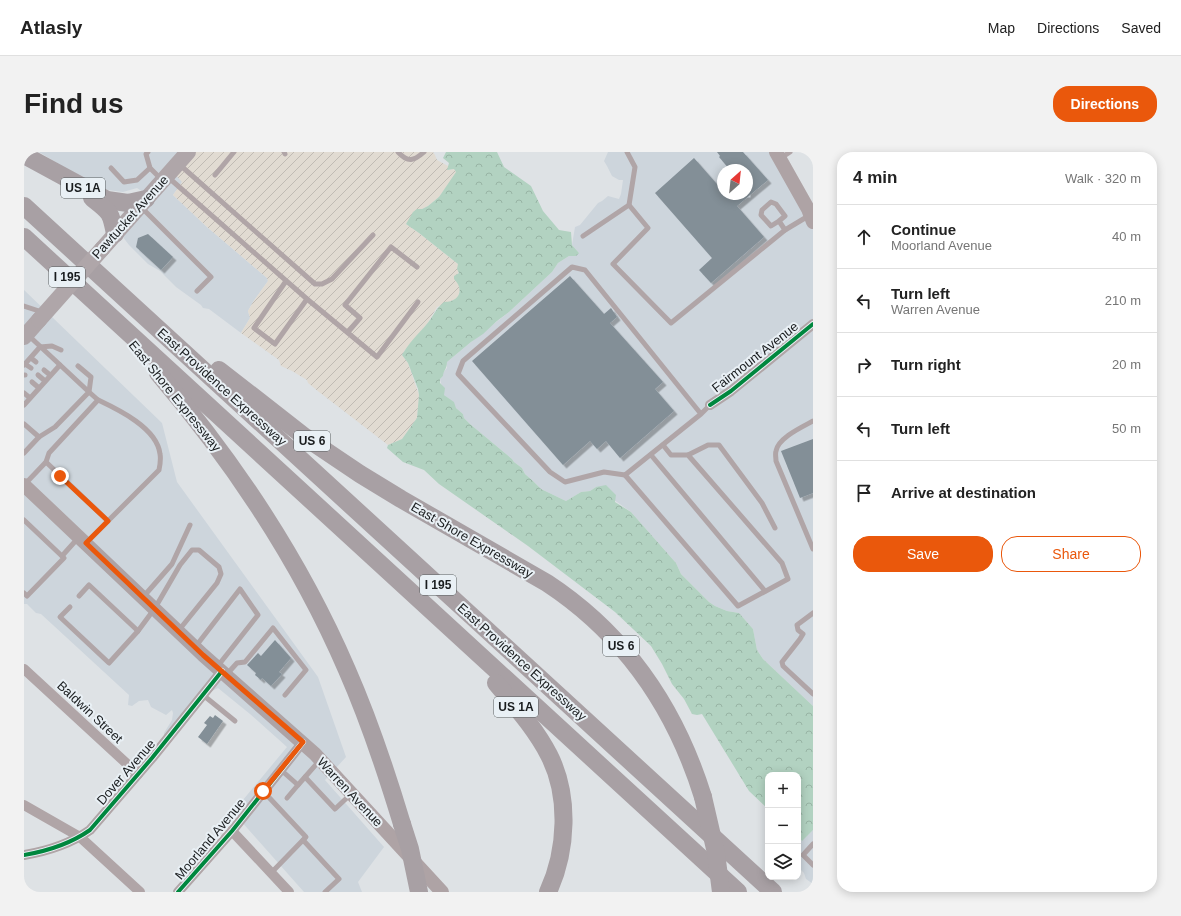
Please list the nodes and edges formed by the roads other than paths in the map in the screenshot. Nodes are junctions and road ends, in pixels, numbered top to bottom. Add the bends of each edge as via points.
1 (148, 152) edge
2 (234, 152) edge
3 (398, 152) edge
4 (424, 152) edge
5 (627, 152) edge
6 (782, 154) edge
7 (24, 155) edge
8 (183, 158) edge
9 (111, 168) dead end
10 (150, 168) junction
11 (215, 175) dead end
12 (66, 178) junction
13 (165, 178) junction
14 (143, 203) junction
15 (629, 205) junction
16 (24, 206) edge
17 (812, 218) edge
18 (779, 221) junction
19 (785, 230) junction
20 (115, 234) junction
21 (373, 235) dead end
22 (583, 236) dead end
23 (24, 237) edge
24 (417, 267) dead end
25 (102, 278) junction
26 (286, 281) junction
27 (197, 291) dead end
28 (307, 299) junction
29 (418, 302) dead end
30 (24, 306) edge
31 (42, 317) junction
32 (111, 317) junction
33 (813, 324) edge
34 (25, 332) edge
35 (348, 332) junction
36 (40, 347) junction
37 (61, 350) dead end
38 (31, 358) junction
39 (36, 362) dead end
40 (25, 365) edge
41 (60, 365) junction
42 (78, 366) dead end
43 (31, 368) dead end
44 (44, 370) dead end
45 (38, 375) dead end
46 (50, 376) junction
47 (32, 382) dead end
48 (45, 382) junction
49 (39, 388) junction
50 (89, 392) junction
51 (24, 393) edge
52 (30, 398) junction
53 (98, 400) junction
54 (24, 405) edge
55 (710, 405) joint
56 (701, 414) junction
57 (813, 421) edge
58 (24, 424) edge
59 (39, 437) junction
60 (663, 445) junction
61 (24, 453) edge
62 (651, 455) junction
63 (688, 455) junction
64 (46, 462) junction
65 (625, 475) junction
66 (26, 490) edge
67 (24, 520) edge
68 (108, 521) junction
69 (190, 525) dead end
70 (775, 528) dead end
71 (83, 540) junction
72 (813, 549) edge
73 (62, 556) junction
74 (765, 591) junction
75 (24, 593) edge
76 (79, 596) dead end
77 (143, 597) junction
78 (70, 607) dead end
79 (155, 608) junction
80 (813, 613) edge
81 (448, 626) junction
82 (138, 631) junction
83 (179, 631) junction
84 (195, 647) junction
85 (24, 669) edge
86 (222, 671) junction
87 (813, 694) edge
88 (204, 695) junction
89 (285, 695) dead end
90 (235, 721) dead end
91 (303, 742) junction
92 (321, 760) junction
93 (281, 770) junction
94 (138, 774) junction
95 (305, 777) junction
96 (298, 786) junction
97 (263, 791) junction
98 (352, 793) junction
99 (287, 798) dead end
100 (24, 805) edge
101 (232, 831) junction
102 (80, 837) junction
103 (303, 840) junction
104 (813, 844) edge
105 (24, 855) edge
106 (813, 865) edge
107 (271, 873) junction
108 (140, 892) edge
109 (178, 892) edge
110 (288, 892) edge
111 (325, 892) edge
112 (419, 892) edge
113 (442, 892) edge
114 (548, 892) edge
115 (721, 892) edge
116 (738, 892) edge
117 (773, 892) edge

1 - 10 lane via 146,154
2 - 11 lane
3 - 4 lane via 408,160 416,159
5 - 15 lane via 635,167
6 - 17 main road
7 - 12 highway, US 1A
8 - 13 main road, Pawtucket Avenue
8 - 21 lane via 315,284 332,279
9 - 10 lane via 124,182 137,180
10 - 13 lane
12 - 14 highway, US 1A via 112,202
12 - 20 highway via 108,210
13 - 14 main road, Pawtucket Avenue
13 - 26 lane
14 - 20 main road, Pawtucket Avenue
14 - 27 lane via 211,277
15 - 19 lane via 648,228 613,264 671,323
15 - 22 lane
16 - 25 highway, East Providence Expressway / I 195
17 - 19 lane
18 - 18 lane via 785,216 772,202 762,210 762,215 771,226
18 - 19 lane
20 - 31 main road, Pawtucket Avenue, bridge
23 - 32 highway, East Providence Expressway / I 195
24 - 35 lane via 391,247 345,305 360,318
25 - 115 highway, East Shore Expressway / US 6, bridge via 282,420 319,446 406,502 547,583 589,614 643,674 680,736 703,796 716,853
25 - 117 highway, East Providence Expressway / I 195
26 - 28 lane
26 - 28 lane via 254,328 275,344
28 - 35 lane
29 - 35 lane via 377,357
30 - 31 lane
31 - 34 main road, Pawtucket Avenue
32 - 81 highway, East Providence Expressway / I 195
32 - 112 highway, East Shore Expressway, bridge via 219,450 255,501 317,607 347,669 373,734 410,849
33 - 55 street, Fairmount Avenue
34 - 36 lane
36 - 37 lane via 52,346
36 - 38 lane
36 - 41 lane
38 - 39 lane
38 - 40 lane
40 - 43 lane
41 - 46 lane
41 - 50 lane
42 - 50 lane via 91,377
44 - 46 lane
45 - 48 lane
46 - 48 lane
47 - 49 lane
48 - 49 lane
49 - 52 lane
50 - 53 lane
50 - 59 lane via 55,427
51 - 52 lane
52 - 54 lane
53 - 64 lane via 50,453
53 - 68 lane via 124,412 153,436 160,453 159,470
55 - 56 lane
56 - 60 lane
56 - 65 lane via 585,270 572,267 463,361 458,374 550,472 565,482 604,472
57 - 72 lane via 783,439 775,452 776,461
58 - 59 lane
59 - 61 lane
60 - 62 lane
60 - 63 lane via 672,455
62 - 65 lane
62 - 74 lane
63 - 70 lane via 708,445 719,445 762,503
63 - 74 lane via 782,564 788,579
64 - 66 lane
64 - 68 lane
65 - 74 lane via 738,606
66 - 71 main road, Warren Avenue
67 - 73 lane
68 - 71 lane
69 - 77 lane via 172,564
71 - 73 lane
71 - 77 main road, Warren Avenue
73 - 75 lane via 64,558 27,596
76 - 82 lane via 89,585
77 - 79 main road, Warren Avenue
78 - 82 lane via 60,617 109,663
79 - 82 lane
79 - 83 main road, Warren Avenue
79 - 83 lane via 180,564 192,550 200,550 219,567 221,574 217,583
80 - 87 lane via 797,626 802,634 800,639 782,662 782,666
81 - 114 highway, US 1A via 531,726 549,755 559,780 563,813 562,838 556,871
81 - 116 highway, East Providence Expressway / I 195
83 - 84 main road, Warren Avenue
84 - 86 main road, Warren Avenue
84 - 86 lane via 240,589 258,615
85 - 94 street, Baldwin Street
86 - 88 street, Dover Avenue
86 - 89 lane via 245,662 273,628 306,670
86 - 91 main road, Warren Avenue
88 - 90 lane
88 - 94 street, Dover Avenue
91 - 92 main road, Warren Avenue
91 - 93 street, Moorland Avenue
92 - 95 lane
92 - 98 main road, Warren Avenue
93 - 96 lane
93 - 97 street, Moorland Avenue
94 - 102 street, Dover Avenue via 90,830
95 - 96 lane
95 - 98 lane via 336,809
96 - 99 lane
97 - 101 street, Moorland Avenue
97 - 103 lane via 306,837
98 - 113 main road, Warren Avenue
100 - 102 street
101 - 107 street
101 - 109 street, Moorland Avenue
102 - 105 street, Dover Avenue via 42,852
102 - 108 street
103 - 107 lane
103 - 111 lane via 339,879
104 - 106 lane via 803,855
107 - 110 street

